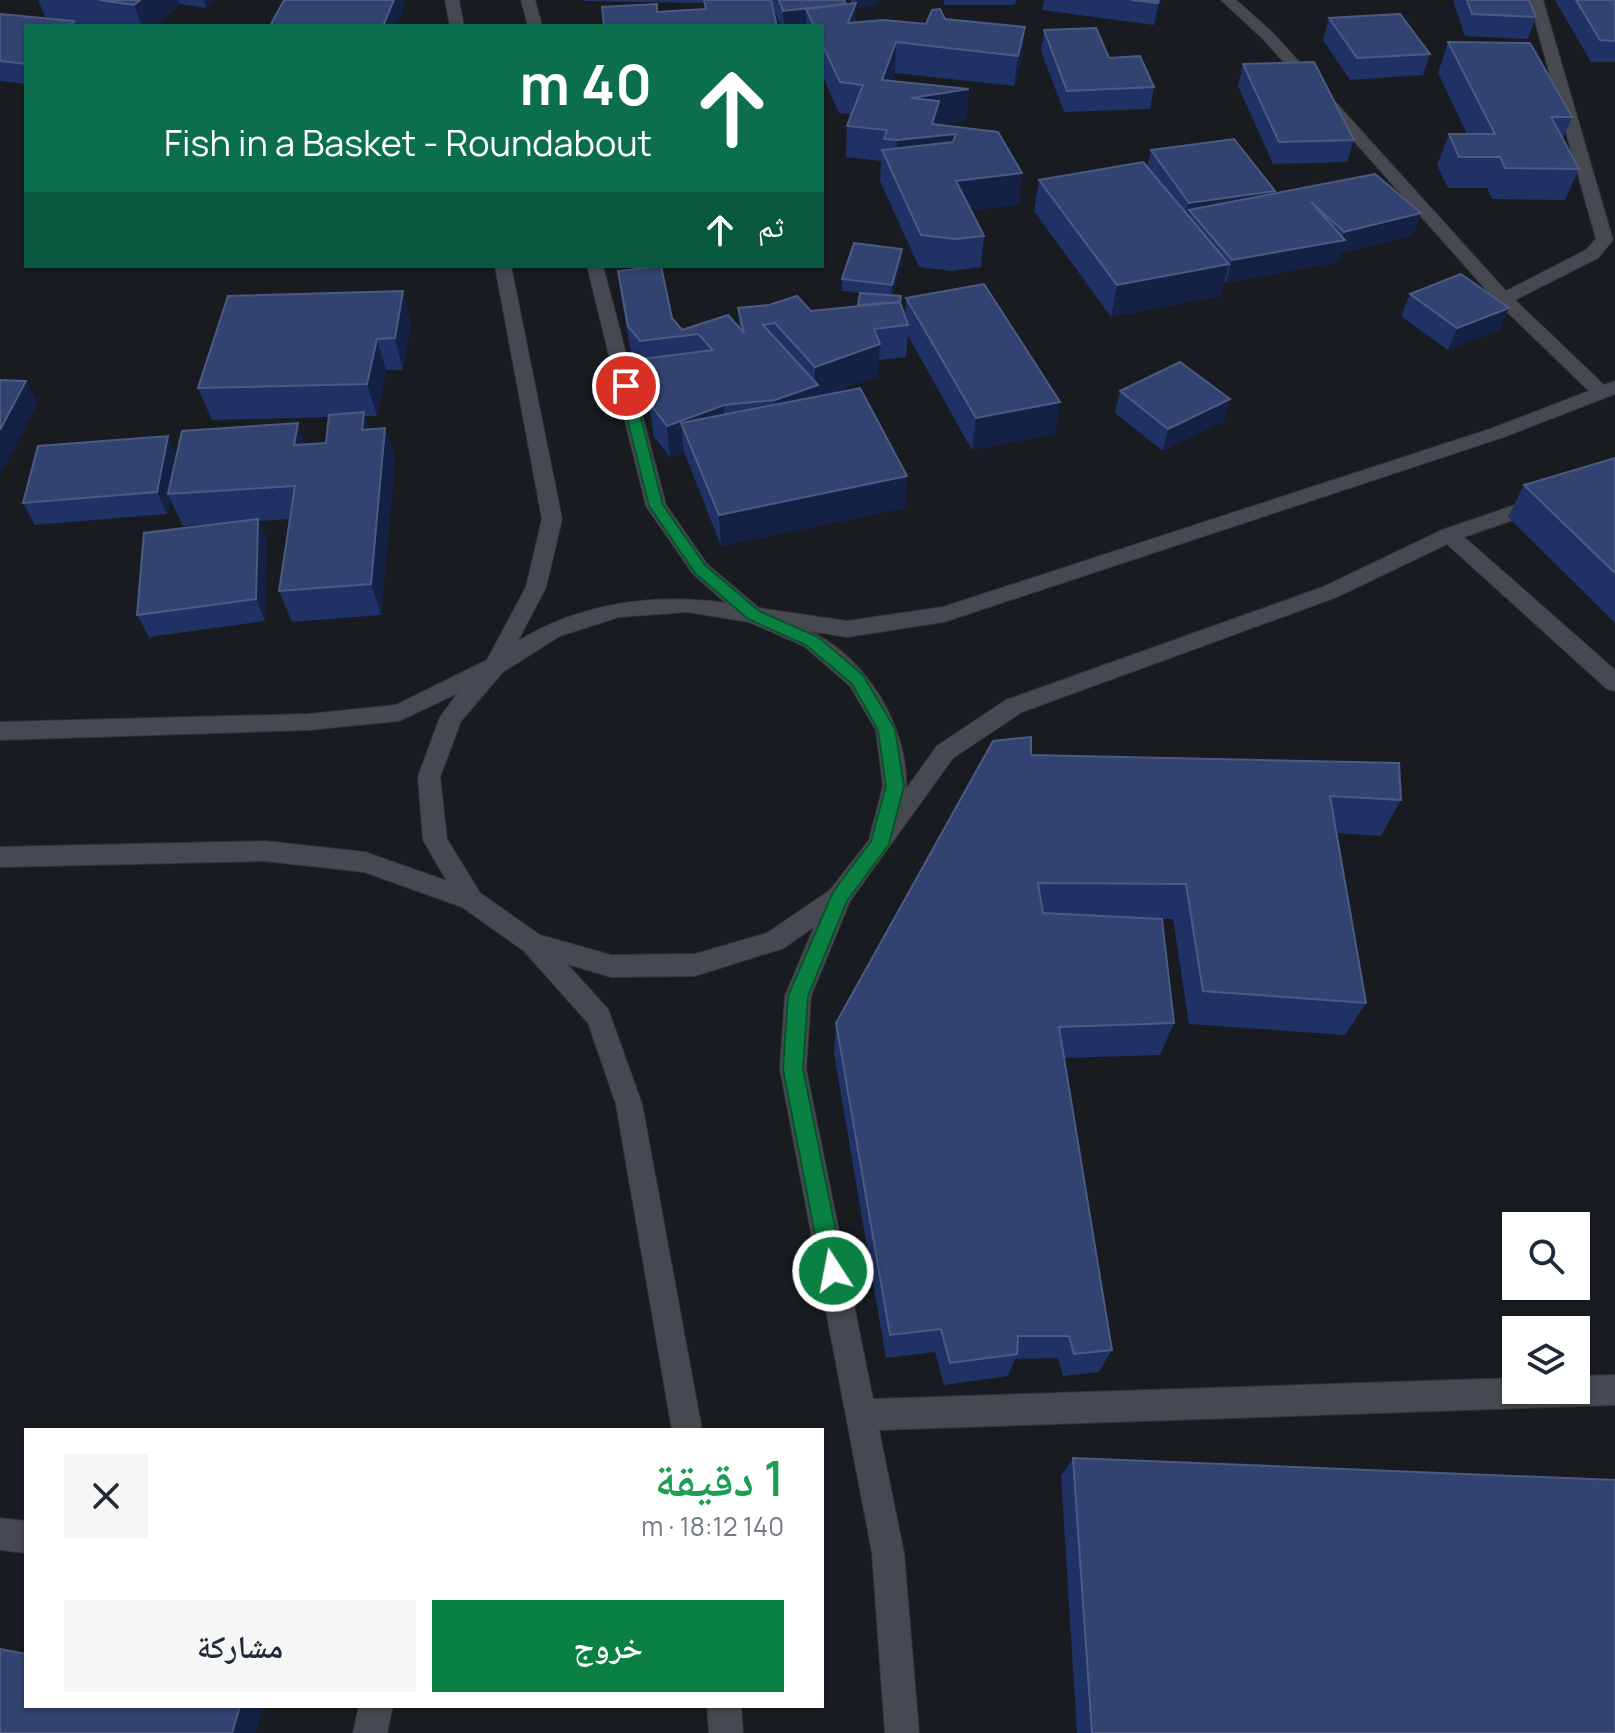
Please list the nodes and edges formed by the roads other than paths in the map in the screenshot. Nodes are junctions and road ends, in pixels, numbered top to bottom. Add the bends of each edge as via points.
1 (452, 0) edge
2 (528, 0) edge
3 (1228, 0) edge
4 (1536, 0) edge
5 (457, 24) edge
6 (534, 24) edge
7 (503, 268) edge
8 (596, 268) edge
9 (1504, 299) junction
10 (1608, 389) edge
11 (1555, 498) edge
12 (1449, 535) junction
13 (753, 615) junction
14 (495, 666) junction
15 (1615, 683) edge
16 (0, 731) edge
17 (880, 844) junction
18 (0, 857) edge
19 (839, 897) junction
20 (471, 900) junction
21 (533, 944) junction
22 (1615, 1390) edge
23 (862, 1415) junction
24 (687, 1428) edge
25 (0, 1534) edge
26 (24, 1537) edge
27 (376, 1708) edge
28 (724, 1708) edge
29 (370, 1733) edge
30 (726, 1733) edge
31 (902, 1733) edge

1 - 5 street
2 - 6 street
3 - 9 street via 1268,36
4 - 9 street via 1605,240 1592,254
7 - 14 street via 552,519 536,587
8 - 13 street via 656,506 700,569
9 - 10 street
10 - 13 street via 1497,433 944,614 847,629
11 - 12 street
12 - 15 street
12 - 17 street via 1330,592 1014,706 945,752
13 - 14 street via 687,605 618,610 552,631
13 - 17 street via 812,641 858,680 887,729 895,786
14 - 16 street via 399,713 309,722
14 - 20 street via 451,717 429,777 435,840
17 - 19 street
18 - 20 street via 265,851 365,862
19 - 21 street via 775,941 695,965 611,966
19 - 23 street via 798,996 793,1069
20 - 21 street
21 - 24 street via 599,1017 629,1104
22 - 23 street
23 - 31 street via 888,1553
25 - 26 street
27 - 29 street
28 - 30 street

